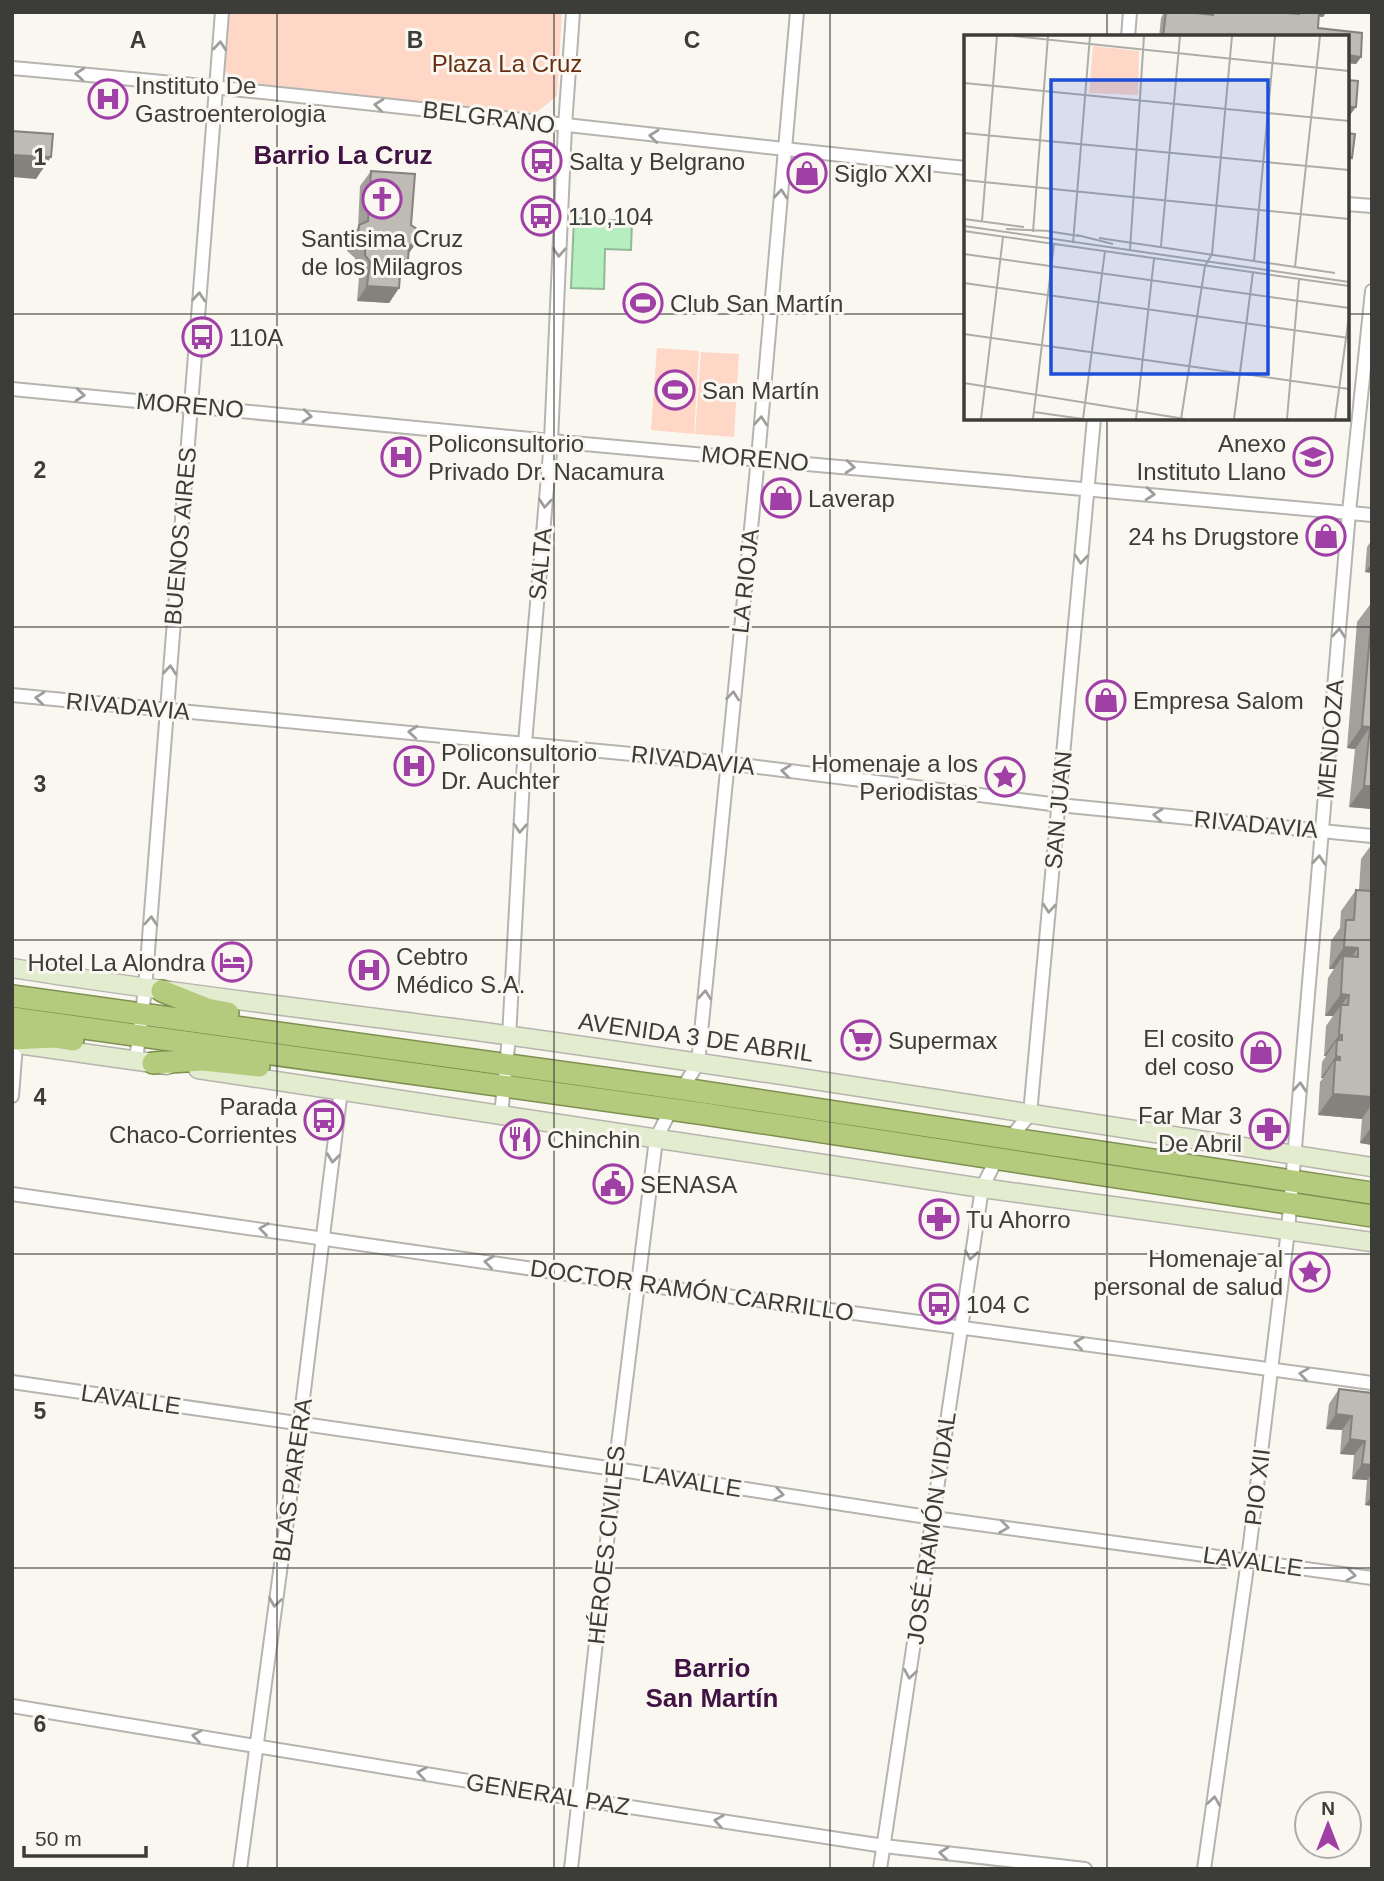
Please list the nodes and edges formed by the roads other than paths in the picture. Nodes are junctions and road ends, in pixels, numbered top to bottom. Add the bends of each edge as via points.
1 (222, 12) edge
2 (573, 12) edge
3 (797, 12) edge
4 (1130, 12) edge
5 (1128, 35) edge
6 (12, 68) edge
7 (216, 86) junction
8 (565, 126) junction
9 (785, 150) junction
10 (964, 168) edge
11 (1349, 204) edge
12 (1372, 206) edge
13 (1372, 291) edge
14 (12, 388) edge
15 (191, 404) junction
16 (1094, 420) edge
17 (551, 441) junction
18 (758, 458) junction
19 (1088, 489) junction
20 (1349, 512) junction
21 (1372, 515) edge
22 (12, 695) edge
23 (167, 709) junction
24 (524, 743) junction
25 (726, 763) junction
26 (1059, 805) junction
27 (1322, 830) junction
28 (1372, 836) edge
29 (12, 968) edge
30 (153, 990) junction
31 (12, 996) edge
32 (142, 1014) junction
33 (12, 1018) edge
34 (509, 1037) junction
35 (14, 1042) edge
36 (408, 1050) junction
37 (141, 1052) junction
38 (698, 1063) junction
39 (407, 1072) junction
40 (505, 1076) junction
41 (683, 1089) junction
42 (341, 1090) junction
43 (12, 1096) edge
44 (670, 1110) junction
45 (1030, 1114) junction
46 (501, 1115) junction
47 (656, 1139) junction
48 (1010, 1139) junction
49 (1294, 1155) junction
50 (996, 1160) junction
51 (1372, 1167) edge
52 (1292, 1180) junction
53 (982, 1188) junction
54 (1372, 1192) edge
55 (12, 1194) edge
56 (1290, 1203) junction
57 (1372, 1216) edge
58 (1287, 1230) junction
59 (324, 1237) junction
60 (1372, 1242) edge
61 (638, 1284) junction
62 (960, 1326) junction
63 (1270, 1369) junction
64 (12, 1382) edge
65 (1372, 1383) edge
66 (300, 1423) junction
67 (615, 1469) junction
68 (934, 1518) junction
69 (1248, 1560) junction
70 (1372, 1578) edge
71 (12, 1706) edge
72 (256, 1746) junction
73 (578, 1799) junction
74 (884, 1846) junction
75 (240, 1869) edge
76 (571, 1869) edge
77 (880, 1869) edge
78 (1085, 1869) edge
79 (1204, 1869) edge

7 -> 1 street, BUENOS AIRES
2 - 8 street, SALTA
3 - 9 street, LA RIOJA
4 - 5 street
7 -> 6 street, BELGRANO
8 -> 7 street, BELGRANO
15 -> 7 street, BUENOS AIRES
9 -> 8 street, BELGRANO
8 -> 17 street, SALTA
9 - 10 street, BELGRANO
18 -> 9 street, LA RIOJA
11 - 12 street
13 - 20 street, MENDOZA
14 -> 15 street, MORENO
15 -> 17 street, MORENO
23 -> 15 street, BUENOS AIRES
16 - 19 street, SAN JUAN
17 - 18 street, MORENO
17 -> 24 street, SALTA
18 -> 19 street, MORENO
25 -> 18 street, LA RIOJA
19 -> 20 street, MORENO
19 -> 26 street, SAN JUAN
20 - 21 street, MORENO
27 -> 20 street, MENDOZA
23 -> 22 street, RIVADAVIA
24 -> 23 street, RIVADAVIA
30 -> 23 street, BUENOS AIRES
24 - 25 street, RIVADAVIA
24 -> 34 street, SALTA
26 -> 25 street, RIVADAVIA
38 -> 25 street, LA RIOJA
27 -> 26 street, RIVADAVIA
26 -> 45 street, SAN JUAN
27 - 28 street, RIVADAVIA
49 -> 27 street, MENDOZA
29 - 30 main road, AVENIDA 3 DE ABRIL
30 - 32 street, BUENOS AIRES
30 - 34 main road, AVENIDA 3 DE ABRIL
30 - 36 highway via 207,1009
31 - 32 highway
32 - 36 highway
32 - 37 street, BUENOS AIRES
33 - 37 highway
34 - 38 main road, AVENIDA 3 DE ABRIL
34 - 40 street, SALTA
35 - 37 highway via 54,1037
35 - 43 street
36 - 40 highway
37 - 39 highway
37 - 39 highway via 292,1070
37 - 42 main road
38 - 41 street, LA RIOJA
38 - 45 main road, AVENIDA 3 DE ABRIL
39 - 40 highway
40 - 41 highway
40 - 44 highway
40 - 46 street, SALTA
41 - 44 street, LA RIOJA
41 - 48 highway
42 - 46 main road
42 -> 59 street, BLAS PARERA
44 - 47 street, LA RIOJA
44 - 50 highway
45 - 48 street
45 - 49 main road, AVENIDA 3 DE ABRIL
46 - 47 main road
47 - 53 main road
47 - 61 street, HÉROES CIVILES
48 - 50 street
48 - 52 highway
49 - 51 main road, AVENIDA 3 DE ABRIL
49 - 52 street, MENDOZA
50 - 53 street
50 - 56 highway
52 - 54 highway
52 - 56 street, MENDOZA
53 - 58 main road
53 -> 62 street, JOSÉ RAMÓN VIDAL
59 -> 55 street, DOCTOR RAMÓN CARRILLO
56 - 57 highway
56 - 58 street, MENDOZA
58 - 60 main road
58 - 63 street, PIO XII
61 -> 59 street, DOCTOR RAMÓN CARRILLO
59 - 66 street, BLAS PARERA
61 - 62 street, DOCTOR RAMÓN CARRILLO
61 - 67 street, HÉROES CIVILES
63 -> 62 street, DOCTOR RAMÓN CARRILLO
62 - 68 street, JOSÉ RAMÓN VIDAL
65 -> 63 street, DOCTOR RAMÓN CARRILLO
63 - 69 street, PIO XII
64 - 66 street, LAVALLE
66 - 67 street, LAVALLE
66 -> 72 street, BLAS PARERA
67 -> 68 street, LAVALLE
67 - 73 street, HÉROES CIVILES
68 -> 69 street, LAVALLE
68 -> 74 street, JOSÉ RAMÓN VIDAL
69 -> 70 street, LAVALLE
79 -> 69 street, PIO XII
72 -> 71 street, GENERAL PAZ
73 -> 72 street, GENERAL PAZ
72 - 75 street, BLAS PARERA
74 -> 73 street, GENERAL PAZ
73 - 76 street, HÉROES CIVILES
74 - 77 street, JOSÉ RAMÓN VIDAL
78 -> 74 street, GENERAL PAZ

